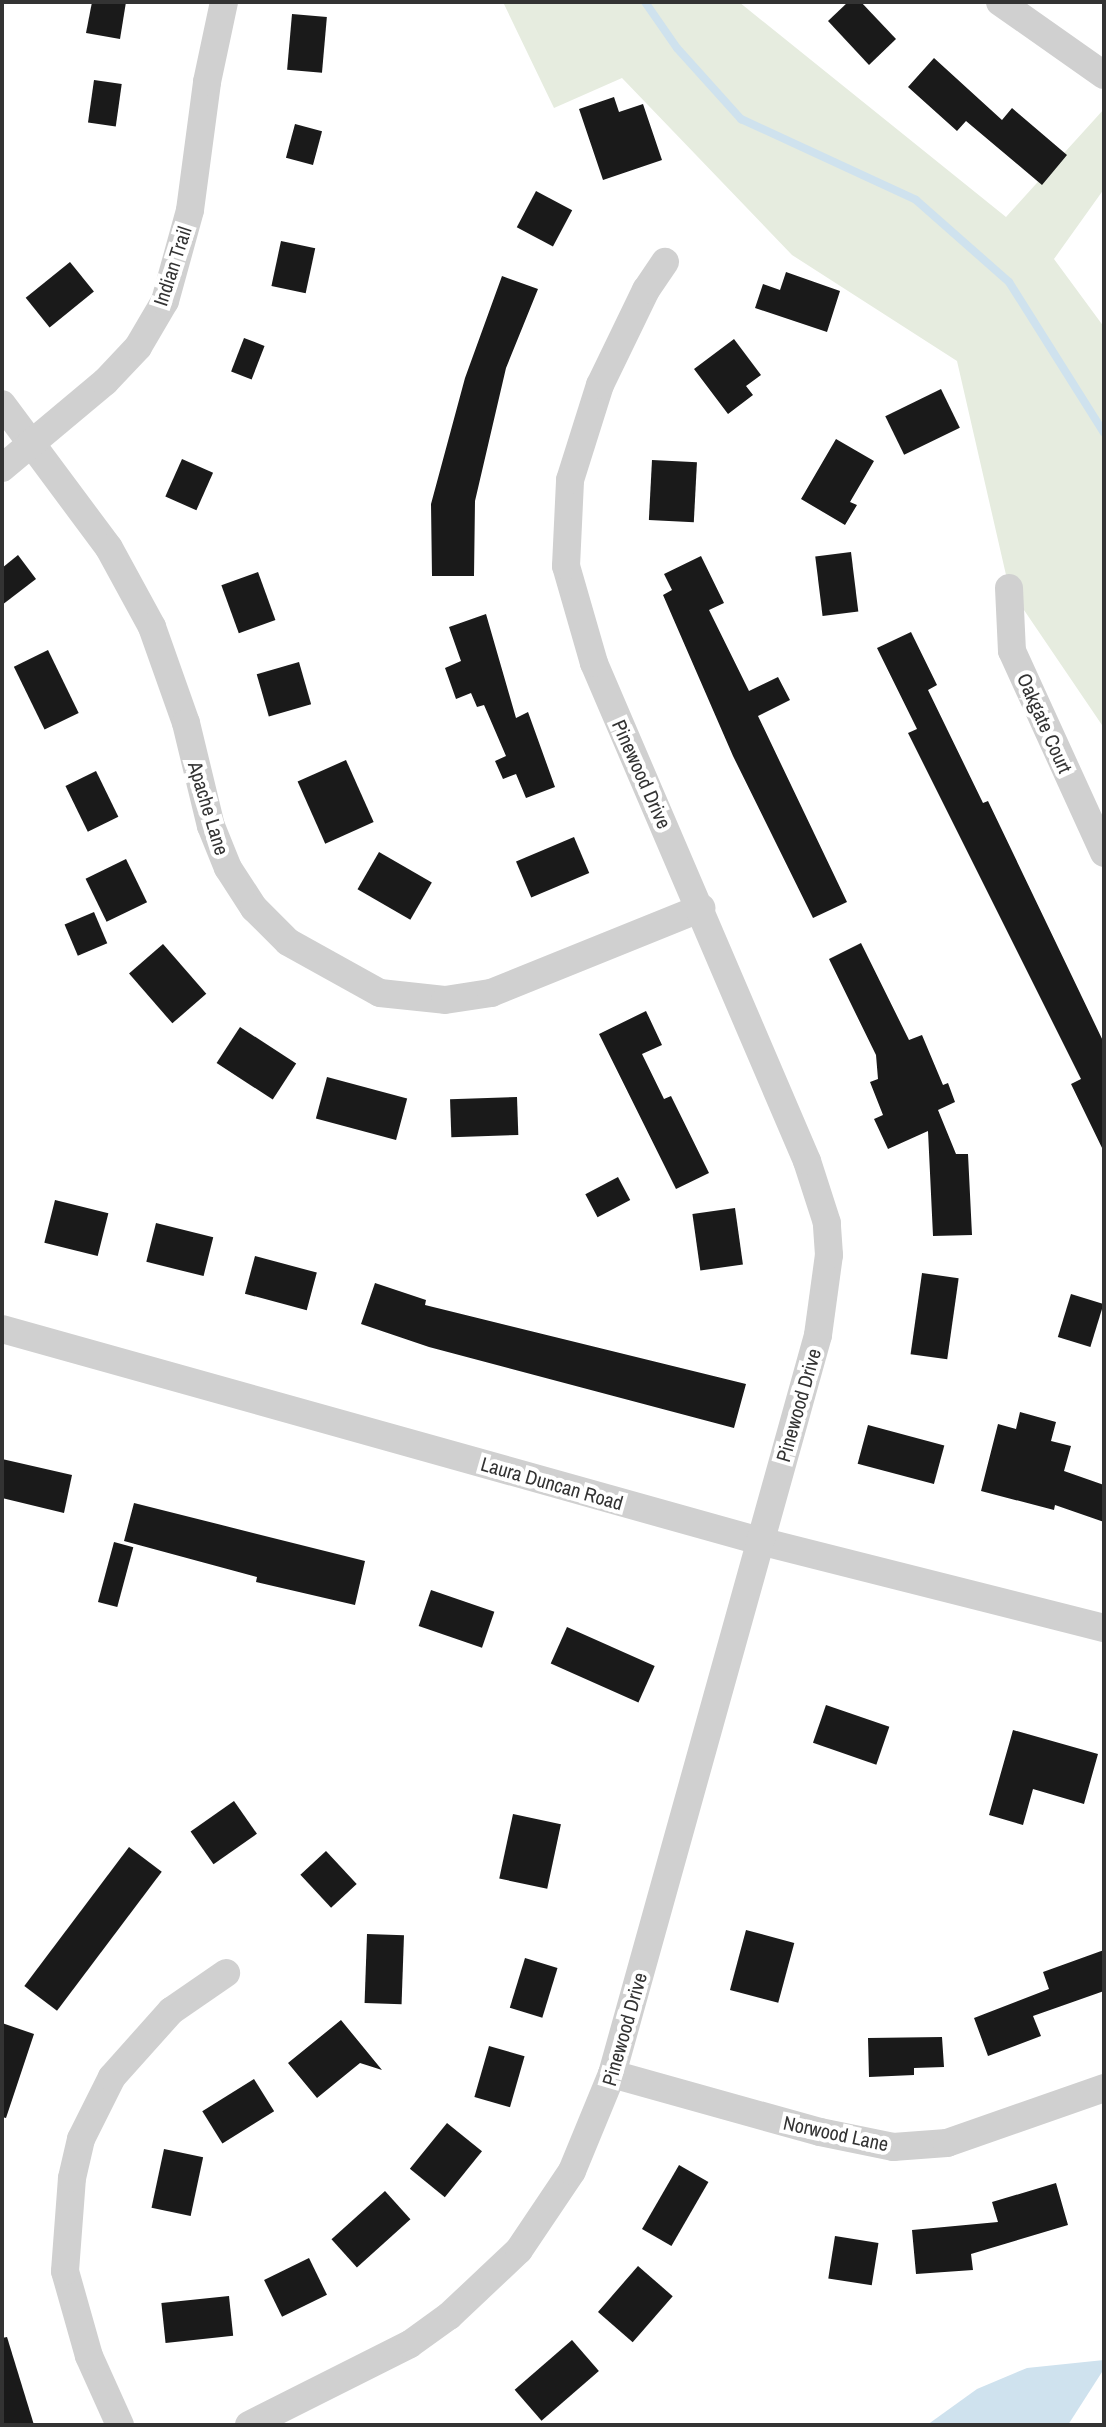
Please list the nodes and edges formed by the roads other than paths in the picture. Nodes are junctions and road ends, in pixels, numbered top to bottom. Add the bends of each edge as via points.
1 (224, 2) edge
2 (1000, 2) edge
3 (1104, 75) edge
4 (665, 262) dead end
5 (2, 404) edge
6 (32, 443) junction
7 (2, 468) edge
8 (1009, 588) dead end
9 (1104, 853) edge
10 (701, 908) junction
11 (2, 1329) edge
12 (760, 1541) junction
13 (1104, 1628) edge
14 (226, 1973) dead end
15 (612, 2074) junction
16 (1104, 2088) edge
17 (120, 2425) edge
18 (249, 2425) edge

1 - 6 street, Indian Trail via 190,210 165,301 121,365
2 - 3 street
4 - 10 street, Pinewood Drive via 600,385 570,480 566,566 594,663
5 - 6 street, Apache Lane
6 - 7 street, Indian Trail
6 - 10 street, Apache Lane via 109,548 152,627 228,868 254,908 288,942 380,993 445,1000 491,993
8 - 9 street, Oakgate Court via 1012,651
10 - 12 street, Pinewood Drive via 807,1161 827,1223 829,1255 818,1335
11 - 12 street, Laura Duncan Road
12 - 13 street, Laura Duncan Road
12 - 15 street, Pinewood Drive
14 - 17 street via 171,2011 112,2077 81,2139 72,2178 65,2271 89,2356
15 - 16 street, Norwood Lane via 893,2147 959,2139
15 - 18 street, Pinewood Drive via 590,2133 549,2210 483,2287 410,2344

